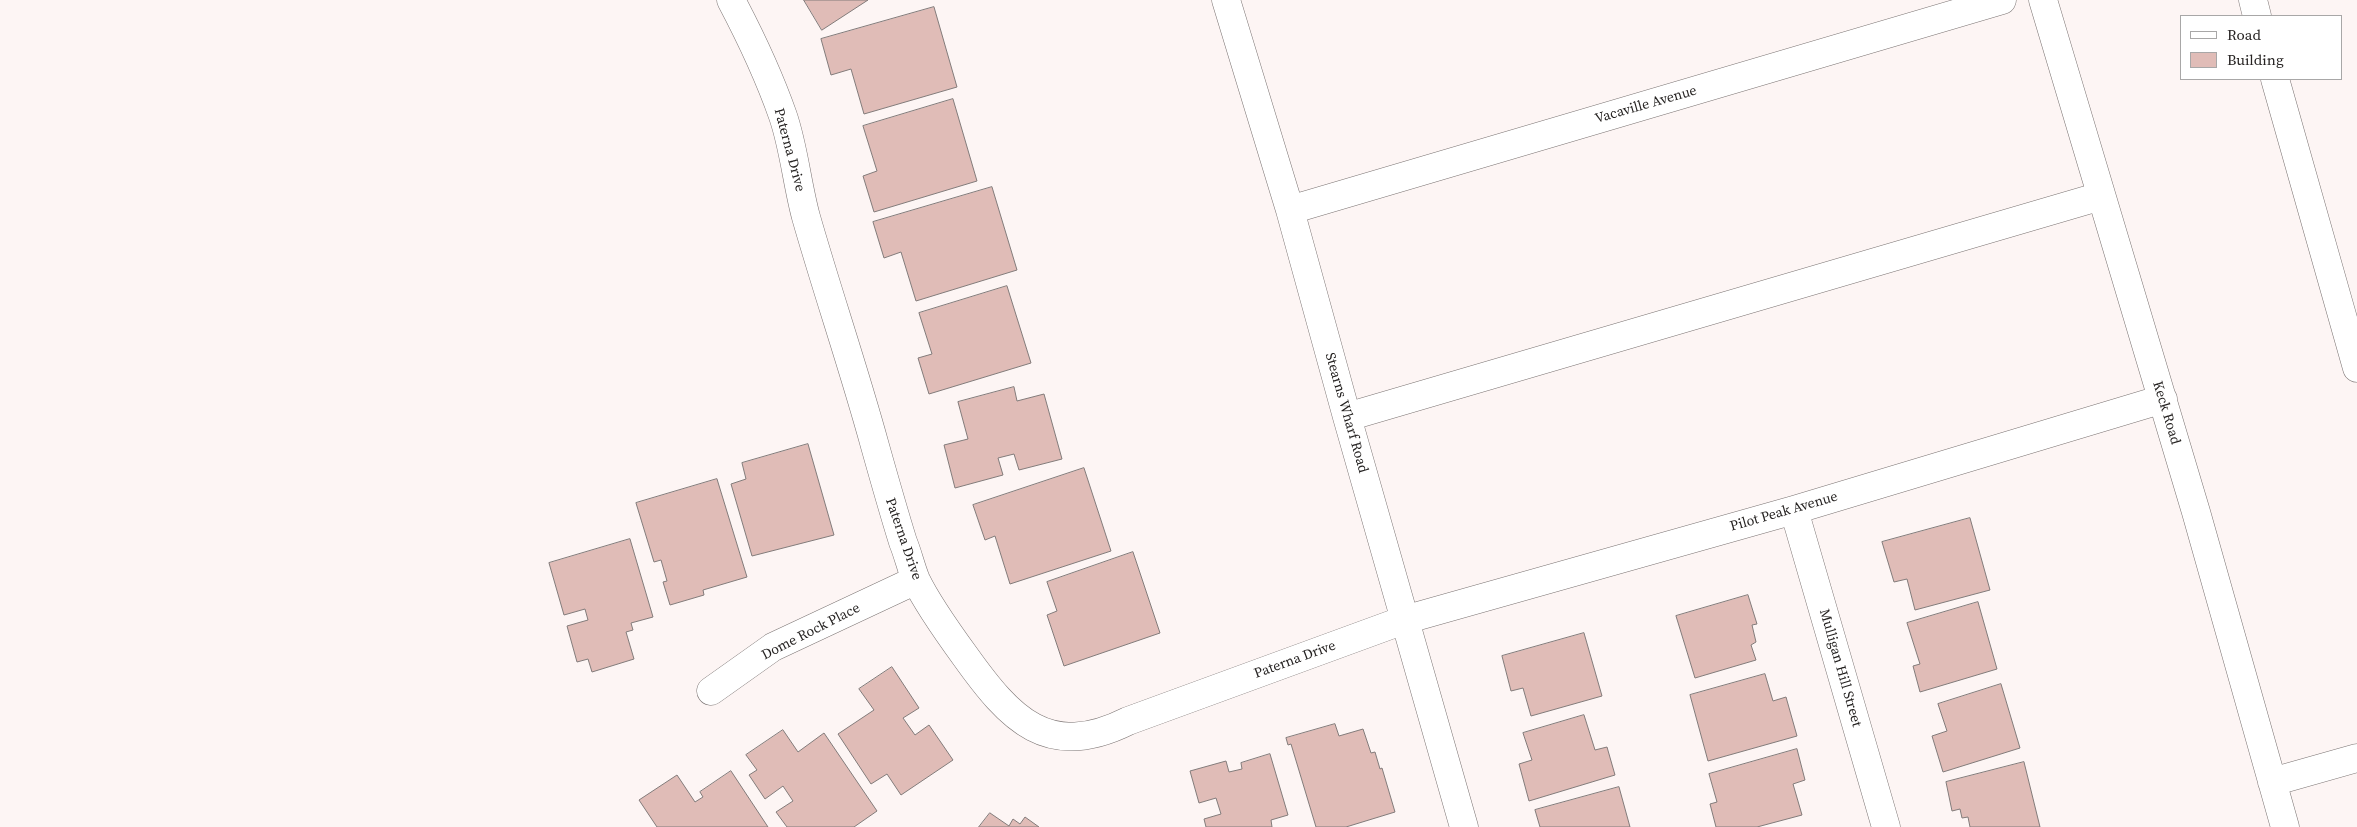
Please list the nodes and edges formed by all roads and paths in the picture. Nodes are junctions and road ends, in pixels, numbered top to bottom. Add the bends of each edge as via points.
1 (731, 0) edge
2 (2002, 0) edge
3 (2043, 0) edge
4 (2253, 0) edge
5 (1234, 2) edge
6 (2257, 15) edge
7 (2275, 80) edge
8 (2101, 196) junction
9 (1290, 210) junction
10 (2357, 368) edge
11 (2162, 400) junction
12 (1347, 417) junction
13 (1794, 510) junction
14 (916, 580) junction
15 (1404, 620) junction
16 (711, 691) dead end
17 (2357, 758) edge
18 (2272, 782) junction
19 (1464, 827) edge
20 (1886, 827) edge
21 (2285, 827) edge

1 - 14 street, Paterna Drive via 783,116 806,216
2 - 9 street, Vacaville Avenue
3 - 8 street, Keck Road
4 - 6 street
5 - 9 street, Stearns Wharf Road
7 - 10 street
8 - 11 street, Keck Road
8 - 12 street
9 - 12 street, Stearns Wharf Road
11 - 13 street, Pilot Peak Avenue
11 - 18 street, Keck Road
12 - 15 street, Stearns Wharf Road
13 - 15 street, Pilot Peak Avenue
13 - 20 street, Mulligan Hill Street
14 - 15 street, Paterna Drive via 954,642 989,690 1008,710 1038,730 1054,735 1089,736 1108,730
14 - 16 street, Dome Rock Place via 773,647
15 - 19 street, Stearns Wharf Road
17 - 18 street
18 - 21 street, Keck Road

